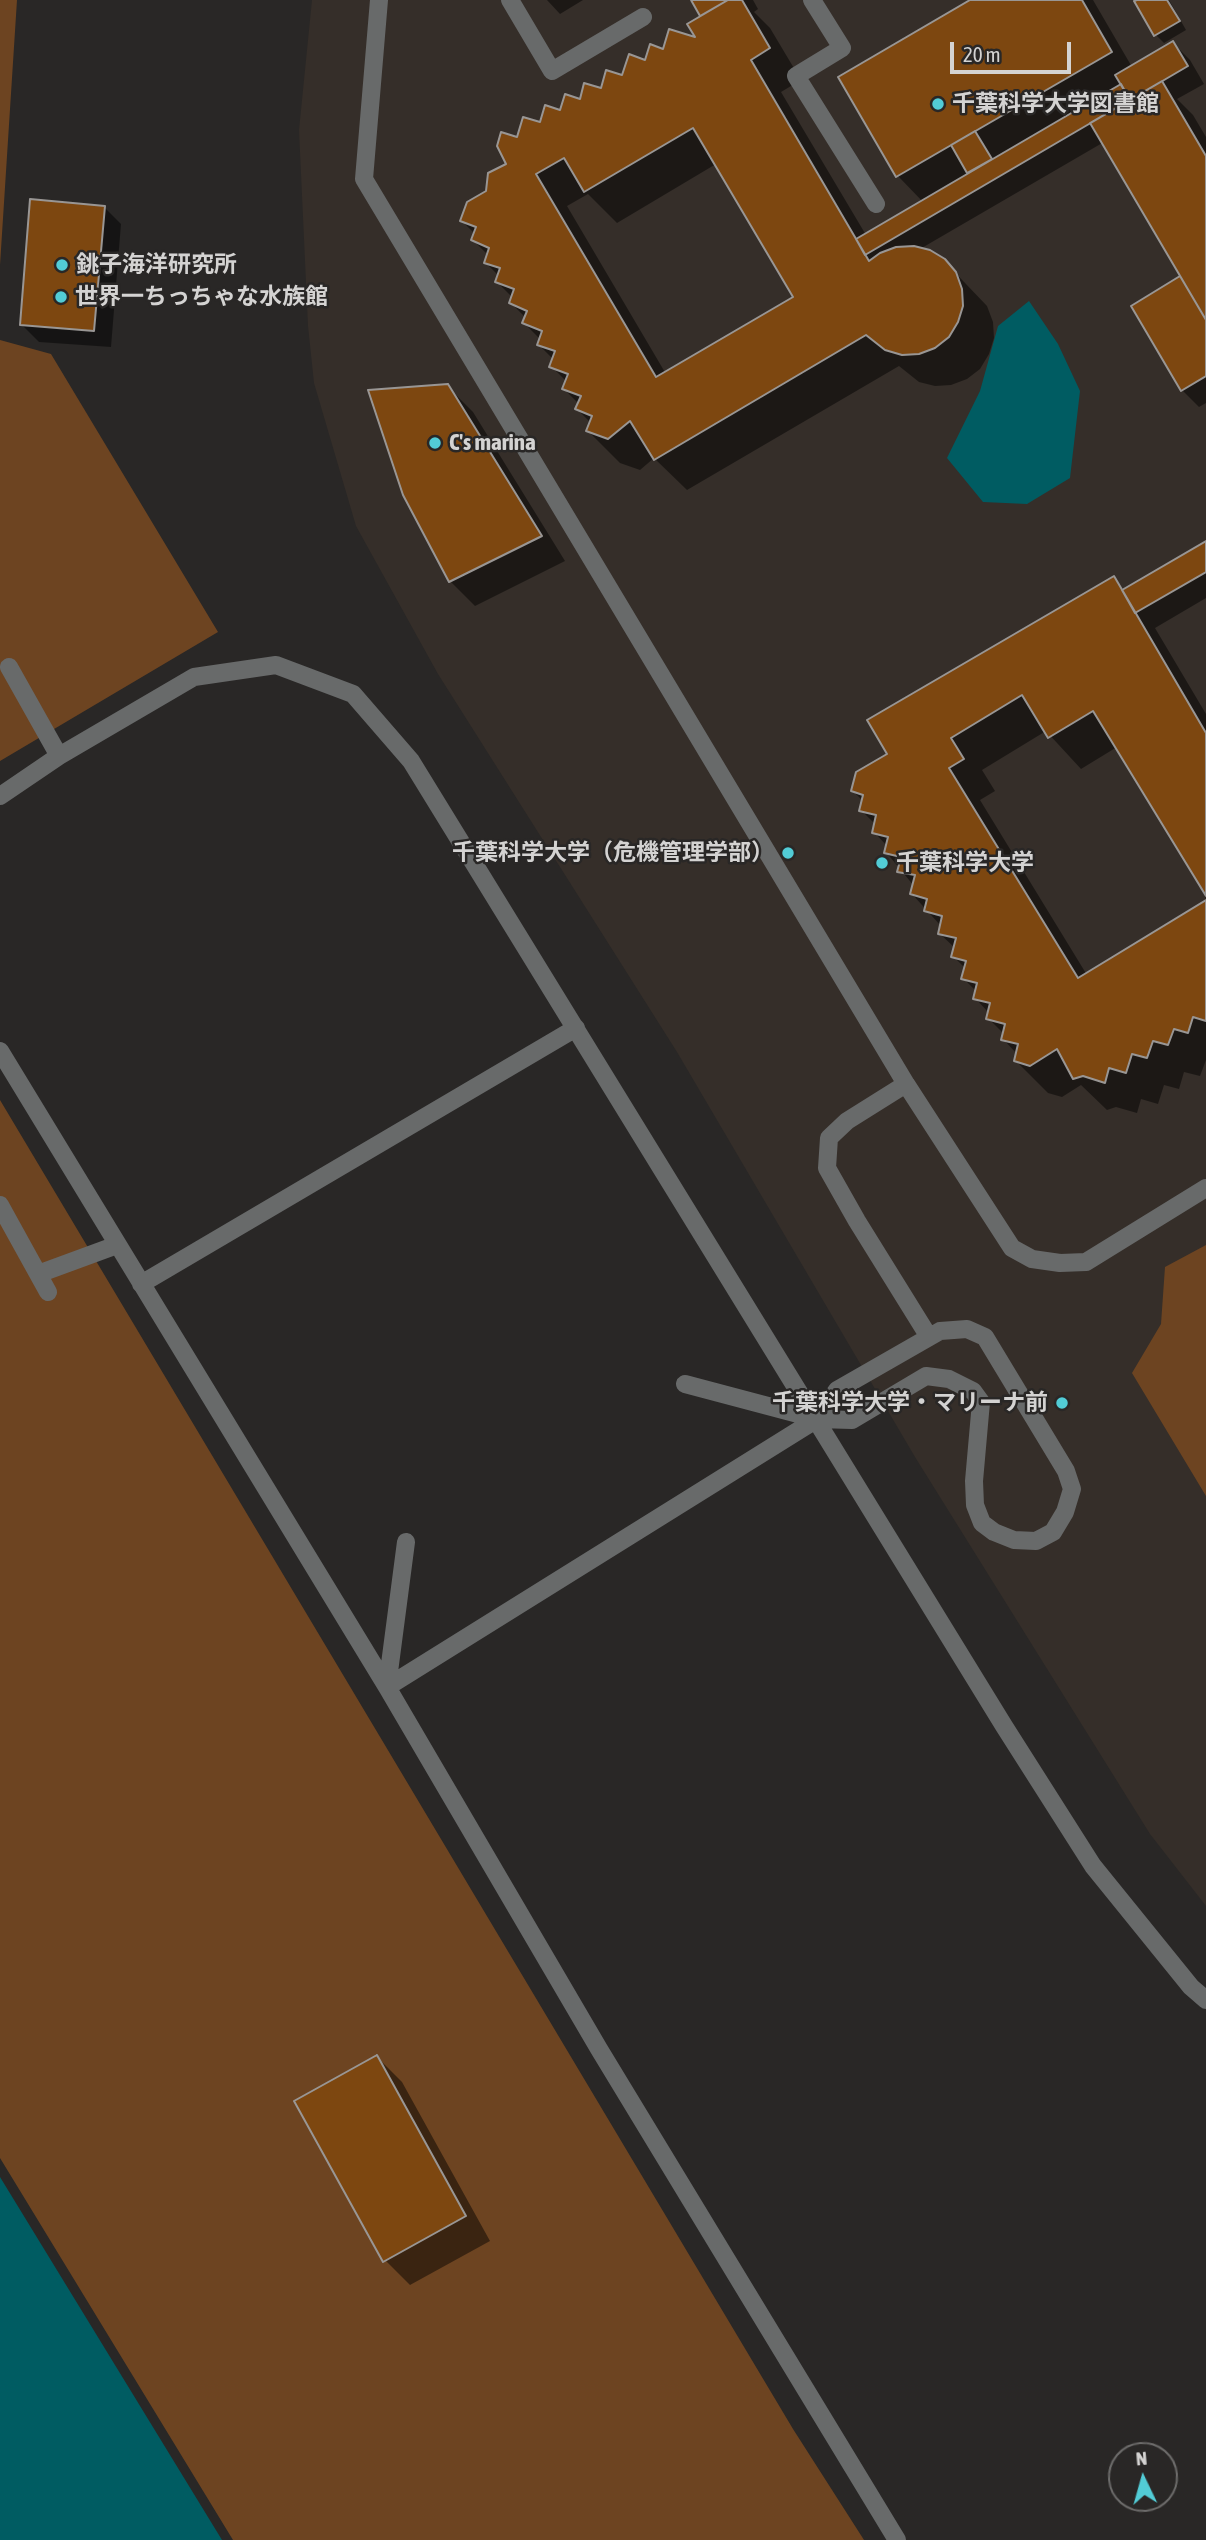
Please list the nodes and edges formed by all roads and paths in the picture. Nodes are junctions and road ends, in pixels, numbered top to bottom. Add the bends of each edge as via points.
1 (379, 0) edge
2 (510, 0) edge
3 (812, 0) edge
4 (643, 17) dead end
5 (876, 204) dead end
6 (9, 667) dead end
7 (59, 756) junction
8 (0, 796) edge
9 (576, 1028) junction
10 (0, 1051) edge
11 (906, 1084) junction
12 (1206, 1188) edge
13 (0, 1205) edge
14 (117, 1245) junction
15 (38, 1274) junction
16 (141, 1284) junction
17 (48, 1292) dead end
18 (929, 1337) junction
19 (685, 1384) dead end
20 (817, 1419) junction
21 (406, 1542) dead end
22 (387, 1688) junction
23 (1206, 2000) edge
24 (897, 2540) edge

1 - 11 street via 364,179
2 - 4 street via 552,71
3 - 5 street via 842,48 796,76
6 - 7 street
7 - 8 street
7 - 9 street via 194,677 276,665 353,694 411,761
9 - 16 street
9 - 20 street
10 - 14 street
11 - 12 street via 1012,1248 1032,1259 1086,1262
11 - 18 street via 847,1121 829,1139 827,1168
13 - 15 street
14 - 15 street
14 - 16 street
15 - 17 street
16 - 22 street
18 - 20 street via 838,1391
18 - 20 street via 940,1331 967,1329 985,1337 1066,1471 1072,1489 1053,1532 1036,1541 1014,1540 982,1523 975,1505 974,1481 981,1402 973,1391 949,1379 926,1376 852,1420
19 - 20 street
20 - 22 street
20 - 23 street via 1093,1866
21 - 22 street
22 - 24 street via 606,2061

